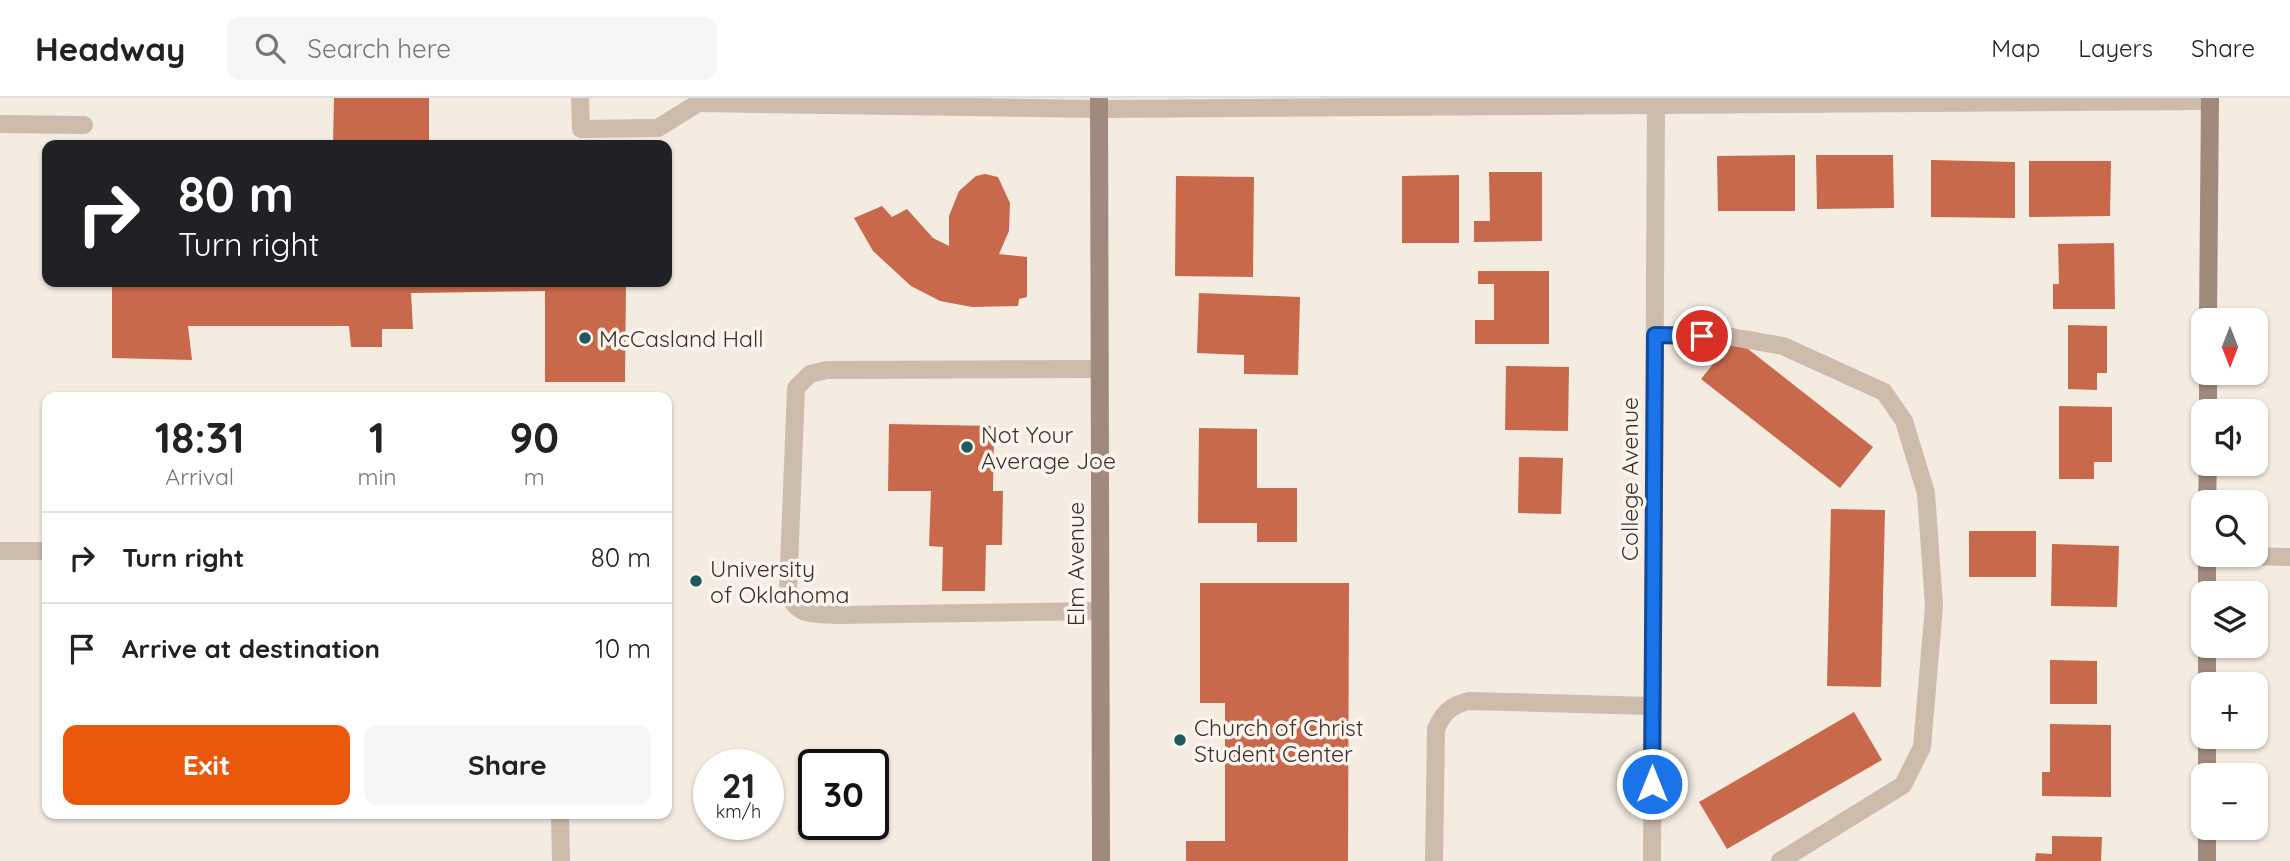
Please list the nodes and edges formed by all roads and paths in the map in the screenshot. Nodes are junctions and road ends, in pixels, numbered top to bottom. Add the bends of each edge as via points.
1 (580, 98) edge
2 (2210, 99) edge
3 (2077, 100) edge
4 (698, 101) edge
5 (1916, 101) edge
6 (1656, 102) edge
7 (1099, 104) edge
8 (0, 124) edge
9 (84, 125) dead end
10 (2208, 308) edge
11 (1655, 335) junction
12 (1099, 369) junction
13 (0, 551) edge
14 (42, 551) edge
15 (2268, 556) edge
16 (2290, 557) edge
17 (1099, 611) junction
18 (1652, 706) junction
19 (561, 819) edge
20 (2207, 840) edge
21 (561, 861) edge
22 (1101, 861) edge
23 (1434, 861) edge
24 (1652, 861) edge
25 (1780, 861) edge
26 (2207, 861) edge

1 - 4 street via 581,129 658,128
2 - 3 street
2 - 10 street
3 - 5 street
4 - 7 street
5 - 6 street
6 - 7 street
6 - 11 street, College Avenue
7 - 12 street, Elm Avenue
8 - 9 street
11 - 18 street, College Avenue
11 - 25 street via 1726,337 1783,346 1884,391 1905,421 1926,493 1934,606 1922,747 1903,785
12 - 17 street, Elm Avenue
12 - 17 street via 827,370 810,374 796,388 788,592 793,607 801,612 838,615
13 - 14 street
15 - 16 street
17 - 22 street, Elm Avenue
18 - 23 street via 1456,704 1443,714 1436,729
18 - 24 street, College Avenue
19 - 21 street
20 - 26 street

